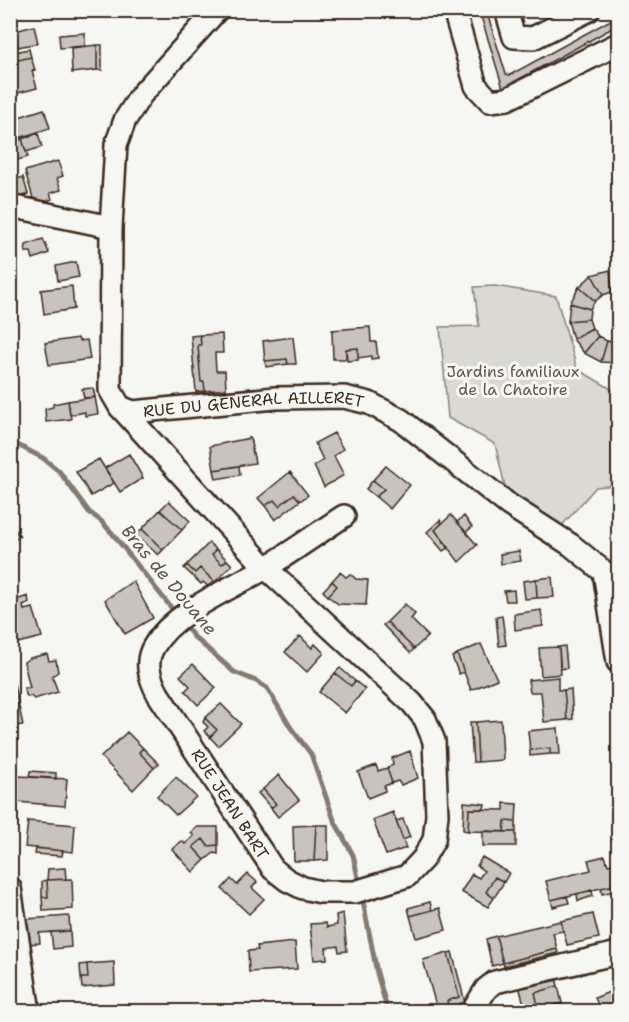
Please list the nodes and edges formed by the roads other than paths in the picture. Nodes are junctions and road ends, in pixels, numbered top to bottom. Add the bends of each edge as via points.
1 (217, 10) edge
2 (454, 10) edge
3 (506, 10) edge
4 (589, 10) edge
5 (618, 44) edge
6 (10, 206) edge
7 (111, 227) junction
8 (120, 407) junction
9 (344, 516) dead end
10 (266, 568) junction
11 (618, 662) edge
12 (10, 888) edge
13 (618, 953) edge
14 (475, 1007) dead end
15 (29, 1011) edge

1 - 7 street, RUE DU GÉNERAL AILLERET via 141,94 125,120 116,145
2 - 5 street via 476,86 490,102 507,99
3 - 4 street via 514,37 533,38
6 - 7 street
7 - 8 street, RUE DU GÉNERAL AILLERET via 110,390
8 - 10 street, RUE JEAN BART
8 - 11 street, RUE DU GÉNERAL AILLERET via 133,411 275,398 344,397 369,403 401,420 509,505 571,545 604,572
9 - 10 street, RUE JEAN BART
10 - 10 street, RUE JEAN BART via 168,628 153,648 148,664 150,679 261,852 287,880 321,892 355,892 407,876 434,840 434,741 426,719
12 - 15 street
13 - 14 street via 495,982

